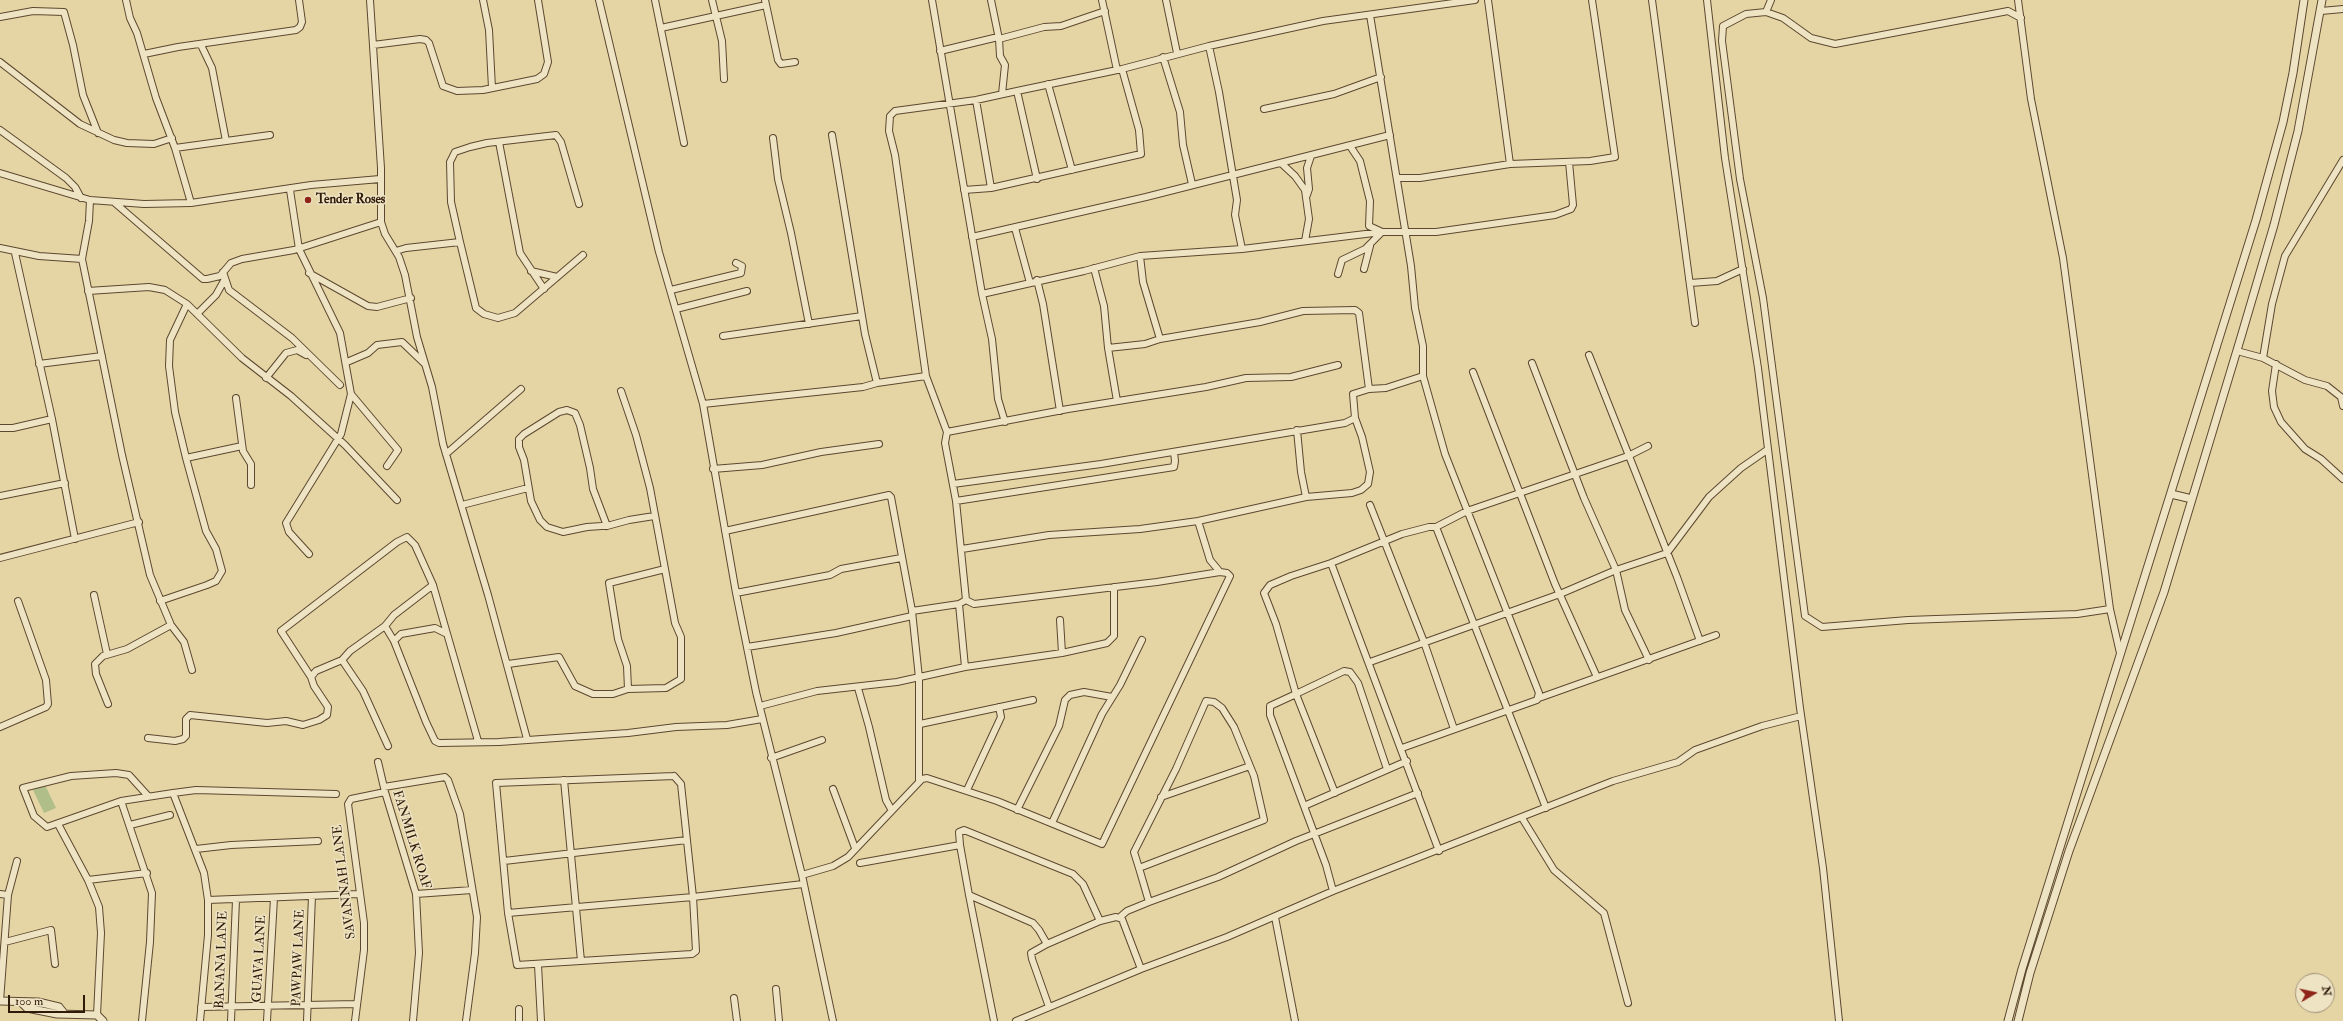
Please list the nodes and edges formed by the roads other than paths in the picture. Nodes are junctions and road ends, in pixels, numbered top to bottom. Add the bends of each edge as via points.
1 (126, 0) edge
2 (299, 0) edge
3 (370, 0) edge
4 (483, 0) edge
5 (538, 0) edge
6 (599, 0) edge
7 (655, 0) edge
8 (712, 0) edge
9 (932, 0) edge
10 (991, 0) edge
11 (1102, 0) edge
12 (1166, 0) edge
13 (1475, 0) edge
14 (1488, 0) edge
15 (1592, 0) edge
16 (1652, 0) edge
17 (1707, 0) edge
18 (1771, 0) edge
19 (2018, 0) edge
20 (2304, 0) edge
21 (2322, 0) edge
22 (1461, 1) edge
23 (765, 3) edge
24 (2343, 9) edge
25 (1105, 11) junction
26 (2321, 11) junction
27 (1766, 12) junction
28 (715, 15) junction
29 (1370, 15) junction
30 (0, 17) edge
31 (2021, 18) junction
32 (661, 28) junction
33 (999, 38) junction
34 (201, 45) junction
35 (373, 45) junction
36 (1209, 46) junction
37 (940, 51) junction
38 (1177, 53) junction
39 (144, 54) junction
40 (1163, 57) junction
41 (0, 62) edge
42 (795, 62) dead end
43 (1120, 69) junction
44 (1381, 77) junction
45 (724, 78) dead end
46 (1048, 84) junction
47 (492, 88) junction
48 (1017, 92) junction
49 (1002, 94) junction
50 (976, 100) junction
51 (949, 102) junction
52 (1264, 108) dead end
53 (0, 130) edge
54 (98, 133) junction
55 (270, 135) dead end
56 (832, 135) dead end
57 (1390, 135) junction
58 (172, 138) junction
59 (773, 138) dead end
60 (226, 141) junction
61 (499, 142) junction
62 (684, 143) dead end
63 (1350, 146) junction
64 (175, 148) junction
65 (1311, 156) junction
66 (2343, 160) edge
67 (1569, 162) junction
68 (1281, 163) junction
69 (1510, 164) junction
70 (1072, 170) junction
71 (0, 173) edge
72 (1232, 174) junction
73 (1038, 178) junction
74 (1397, 178) junction
75 (380, 179) junction
76 (1192, 184) junction
77 (991, 188) junction
78 (290, 190) junction
79 (964, 190) junction
80 (1307, 197) junction
81 (81, 198) junction
82 (90, 200) junction
83 (115, 203) junction
84 (191, 203) junction
85 (579, 204) dead end
86 (381, 222) junction
87 (1015, 228) junction
88 (1382, 232) junction
89 (1406, 232) junction
90 (972, 236) junction
91 (1305, 241) junction
92 (460, 242) junction
93 (1372, 244) junction
94 (0, 248) edge
95 (1242, 248) junction
96 (299, 249) junction
97 (396, 252) junction
98 (15, 253) junction
99 (584, 255) dead end
100 (1140, 256) junction
101 (82, 259) junction
102 (736, 263) dead end
103 (1094, 268) junction
104 (1364, 269) dead end
105 (1743, 269) junction
106 (531, 271) junction
107 (223, 272) junction
108 (309, 273) junction
109 (1338, 274) dead end
110 (557, 277) junction
111 (1689, 278) junction
112 (225, 279) junction
113 (1037, 280) junction
114 (1030, 283) junction
115 (544, 289) junction
116 (671, 290) junction
117 (747, 291) dead end
118 (88, 292) junction
119 (982, 294) junction
120 (411, 298) junction
121 (187, 304) junction
122 (676, 309) junction
123 (197, 314) junction
124 (862, 316) junction
125 (809, 324) junction
126 (1695, 324) dead end
127 (723, 336) dead end
128 (1160, 339) junction
129 (1108, 348) junction
130 (2237, 351) junction
131 (1589, 354) dead end
132 (102, 356) junction
133 (2262, 358) junction
134 (347, 362) junction
135 (1532, 363) dead end
136 (39, 364) junction
137 (2276, 364) junction
138 (426, 365) junction
139 (1338, 365) dead end
140 (1473, 372) dead end
141 (348, 374) junction
142 (926, 376) junction
143 (1423, 376) junction
144 (266, 378) junction
145 (877, 383) junction
146 (340, 385) junction
147 (1369, 388) junction
148 (521, 389) dead end
149 (621, 391) dead end
150 (350, 394) junction
151 (2342, 397) edge
152 (236, 398) dead end
153 (1117, 401) junction
154 (703, 404) junction
155 (2343, 406) edge
156 (1060, 410) junction
157 (1355, 418) junction
158 (52, 419) junction
159 (1005, 422) junction
160 (0, 428) edge
161 (1297, 430) junction
162 (947, 432) junction
163 (337, 439) junction
164 (879, 444) dead end
165 (242, 446) junction
166 (1648, 446) dead end
167 (1767, 450) junction
168 (1174, 452) junction
169 (446, 454) junction
170 (1628, 456) junction
171 (186, 458) junction
172 (387, 466) dead end
173 (713, 469) junction
174 (1574, 474) junction
175 (2343, 479) edge
176 (65, 483) junction
177 (953, 484) junction
178 (251, 485) dead end
179 (528, 488) junction
180 (1521, 493) junction
181 (2171, 494) junction
182 (0, 496) edge
183 (1306, 497) junction
184 (2192, 499) junction
185 (397, 500) dead end
186 (956, 501) junction
187 (462, 505) junction
188 (1370, 505) dead end
189 (1467, 511) junction
190 (654, 516) junction
191 (1198, 521) junction
192 (139, 522) junction
193 (607, 526) junction
194 (1436, 527) junction
195 (725, 531) junction
196 (75, 539) junction
197 (1384, 540) junction
198 (962, 549) junction
199 (1667, 553) junction
200 (309, 554) dead end
201 (0, 558) edge
202 (901, 558) junction
203 (1331, 563) junction
204 (665, 569) junction
205 (1616, 570) junction
206 (1220, 572) junction
207 (433, 585) junction
208 (1114, 587) junction
209 (736, 593) junction
210 (1560, 594) junction
211 (94, 595) dead end
212 (160, 600) junction
213 (966, 600) junction
214 (18, 601) dead end
215 (959, 604) junction
216 (2110, 609) junction
217 (1507, 612) junction
218 (912, 614) junction
219 (1060, 620) dead end
220 (1476, 624) junction
221 (171, 626) junction
222 (385, 626) junction
223 (445, 633) junction
224 (1716, 635) dead end
225 (1142, 640) dead end
226 (394, 642) junction
227 (1424, 642) junction
228 (1700, 642) junction
229 (747, 647) junction
230 (1062, 653) junction
231 (2120, 653) junction
232 (107, 654) junction
233 (342, 660) junction
234 (1649, 660) junction
235 (1370, 662) junction
236 (508, 664) junction
237 (965, 667) junction
238 (192, 670) dead end
239 (311, 677) junction
240 (1597, 677) junction
241 (919, 678) junction
242 (858, 688) junction
243 (628, 690) junction
244 (1296, 694) junction
245 (1112, 697) junction
246 (1539, 698) junction
247 (1033, 700) dead end
248 (108, 704) dead end
249 (760, 706) junction
250 (999, 707) junction
251 (1509, 710) junction
252 (1802, 716) junction
253 (762, 718) junction
254 (920, 724) junction
255 (0, 727) edge
256 (1454, 728) junction
257 (148, 738) dead end
258 (527, 739) junction
259 (822, 740) dead end
260 (478, 741) junction
261 (388, 746) dead end
262 (1402, 748) junction
263 (771, 758) junction
264 (1407, 761) junction
265 (378, 762) dead end
266 (1250, 766) junction
267 (1387, 768) junction
268 (564, 780) junction
269 (919, 780) junction
270 (833, 789) dead end
271 (384, 790) junction
272 (967, 790) junction
273 (173, 793) junction
274 (1335, 793) junction
275 (1418, 793) junction
276 (336, 794) dead end
277 (148, 796) junction
278 (1161, 798) junction
279 (121, 801) junction
280 (1304, 806) junction
281 (1546, 808) junction
282 (891, 809) junction
283 (1017, 810) junction
284 (170, 815) dead end
285 (1522, 818) junction
286 (1052, 823) junction
287 (58, 824) junction
288 (130, 825) junction
289 (1315, 835) junction
290 (687, 840) junction
291 (318, 841) dead end
292 (960, 845) junction
293 (855, 848) junction
294 (196, 850) junction
295 (1439, 850) junction
296 (571, 853) junction
297 (16, 861) dead end
298 (504, 861) junction
299 (860, 862) dead end
300 (1139, 868) junction
301 (147, 873) junction
302 (802, 875) junction
303 (88, 880) junction
304 (803, 884) junction
305 (472, 890) junction
306 (1333, 891) junction
307 (0, 894) edge
308 (359, 894) junction
309 (416, 894) junction
310 (969, 895) junction
311 (8, 896) junction
312 (312, 896) junction
313 (693, 897) junction
314 (274, 898) junction
315 (208, 900) junction
316 (236, 900) junction
317 (1149, 902) junction
318 (576, 906) junction
319 (508, 912) junction
320 (1120, 917) junction
321 (1275, 917) junction
322 (1100, 921) junction
323 (5, 942) junction
324 (1047, 944) junction
325 (581, 961) junction
326 (55, 964) dead end
327 (538, 965) junction
328 (1141, 969) junction
329 (776, 989) dead end
330 (734, 998) dead end
331 (0, 1001) edge
332 (1628, 1003) dead end
333 (357, 1004) junction
334 (308, 1005) junction
335 (232, 1006) junction
336 (268, 1006) junction
337 (201, 1007) junction
338 (1049, 1007) junction
339 (519, 1009) dead end
340 (97, 1015) junction
341 (103, 1021) edge
342 (142, 1021) edge
343 (200, 1021) edge
344 (231, 1021) edge
345 (267, 1021) edge
346 (307, 1021) edge
347 (355, 1021) edge
348 (413, 1021) edge
349 (466, 1021) edge
350 (519, 1021) edge
351 (541, 1021) edge
352 (737, 1021) edge
353 (779, 1021) edge
354 (833, 1021) edge
355 (994, 1021) edge
356 (1016, 1021) edge
357 (1295, 1021) edge
358 (1839, 1021) edge
359 (2008, 1021) edge
360 (2018, 1021) edge

1 - 39 street
2 - 34 street via 302,22 296,30
3 - 35 street
4 - 47 street via 489,30
5 - 47 street via 548,62 544,74 537,79
6 - 116 street via 659,252
7 - 32 street
8 - 28 street
9 - 37 street
10 - 33 street
11 - 25 street
12 - 38 street
13 - 22 street
14 - 69 street
15 - 67 street via 1615,157
16 - 111 street
17 - 105 street via 1725,158
18 - 27 street
19 - 31 street
20 - 181 street via 2293,73 2256,220
21 - 26 street
22 - 29 street
23 - 28 street
23 - 42 street via 778,60 781,64
24 - 26 street
25 - 33 street via 1061,26 1044,27
25 - 43 street
26 - 130 street via 2298,131
27 - 31 street via 1783,18 1811,38 1835,44 2008,11
27 - 216 street via 1746,14 1723,26 1722,41 1740,179 1763,298 1805,616 1822,627 1908,620 2077,614
28 - 32 street
28 - 45 street via 722,41
29 - 36 street via 1323,21
29 - 44 street
30 - 54 street via 33,11 64,12 74,45 83,95
31 - 216 street via 2031,99 2063,258
32 - 62 street
33 - 37 street
33 - 49 street via 1000,56 1005,70
34 - 39 street
34 - 60 street via 212,68
35 - 47 street via 426,40 443,86 457,91
35 - 75 street
36 - 38 street
36 - 72 street
37 - 51 street
38 - 40 street
39 - 58 street via 156,98
40 - 43 street
40 - 76 street via 1180,112 1183,145
41 - 54 street via 80,124
43 - 46 street
43 - 70 street via 1139,130 1141,154
44 - 52 street via 1334,94
44 - 57 street
46 - 48 street
46 - 70 street
48 - 49 street
48 - 73 street
49 - 50 street
50 - 51 street
50 - 77 street
51 - 79 street
51 - 142 street via 895,110 889,121 888,131 896,159
53 - 81 street via 66,178
54 - 58 street via 127,144 154,144
55 - 60 street
56 - 124 street
57 - 63 street
57 - 74 street
58 - 64 street
59 - 125 street via 778,179 792,232
60 - 64 street
61 - 85 street via 556,135 561,142
61 - 92 street via 455,152 450,162 451,202
61 - 106 street via 520,253
63 - 65 street
63 - 88 street via 1360,161 1370,201 1369,226
64 - 84 street
65 - 68 street
65 - 80 street via 1307,168
66 - 133 street via 2285,256 2272,304
67 - 69 street
67 - 89 street via 1571,209 1436,232
68 - 72 street
68 - 80 street via 1303,186
69 - 74 street via 1420,178
70 - 73 street
71 - 81 street
72 - 76 street
72 - 95 street via 1237,200 1235,215
73 - 77 street
74 - 89 street
75 - 78 street via 311,185
75 - 86 street
76 - 87 street
77 - 79 street
78 - 84 street
78 - 96 street
79 - 90 street
80 - 91 street via 1310,219
81 - 82 street
82 - 83 street
82 - 101 street
83 - 84 street
83 - 107 street via 203,279 215,277
86 - 96 street
86 - 97 street
87 - 90 street
87 - 114 street
88 - 89 street
88 - 91 street
88 - 93 street
89 - 143 street via 1422,346
90 - 119 street
91 - 95 street
92 - 97 street via 406,248
92 - 115 street via 476,308 484,314 498,318 515,313
93 - 104 street via 1368,249
93 - 109 street via 1354,256 1342,260
94 - 98 street
95 - 100 street
96 - 107 street via 242,259 231,263
96 - 108 street
97 - 120 street
98 - 101 street
98 - 136 street
99 - 110 street
100 - 103 street
100 - 128 street via 1144,282
101 - 118 street
102 - 116 street via 742,266 741,274
103 - 113 street
103 - 129 street via 1104,306
105 - 111 street via 1717,281 1701,284 1690,283
105 - 167 street
106 - 110 street
106 - 115 street
107 - 112 street
108 - 120 street via 368,306 377,307
108 - 134 street via 340,334
110 - 115 street
111 - 126 street
112 - 123 street via 216,295
112 - 146 street via 229,290 292,338
113 - 114 street
113 - 156 street
114 - 119 street
116 - 122 street
117 - 122 street
118 - 121 street via 149,287 165,290
118 - 132 street
119 - 159 street via 992,339 998,399
120 - 138 street via 417,336
121 - 123 street
121 - 171 street via 170,340 168,353 175,412
122 - 154 street
123 - 144 street
124 - 125 street
124 - 145 street
125 - 127 street
128 - 129 street via 1145,344
128 - 147 street via 1260,322 1304,311 1355,310 1359,313
129 - 153 street
130 - 133 street
130 - 184 street
131 - 170 street
132 - 136 street
132 - 192 street
133 - 137 street
134 - 138 street via 368,353 377,345 402,342
134 - 141 street
135 - 174 street
136 - 158 street
137 - 151 street via 2284,371 2304,380 2327,386
137 - 175 street via 2272,391 2274,407 2281,422 2304,449 2322,460
138 - 169 street
139 - 153 street via 1291,377 1246,378
140 - 180 street
141 - 146 street
141 - 150 street
142 - 145 street
142 - 162 street
143 - 147 street via 1386,388
143 - 189 street via 1445,454
144 - 146 street via 286,353 297,350 302,351 336,385
144 - 163 street via 291,396
145 - 154 street via 863,388
147 - 157 street via 1353,394
148 - 169 street
149 - 190 street via 650,488
150 - 163 street via 344,424
150 - 172 street via 398,450
151 - 155 street
152 - 165 street via 242,428
153 - 156 street
154 - 173 street
156 - 159 street
157 - 161 street via 1345,423
157 - 183 street via 1369,461 1368,484 1352,493
158 - 160 street via 8,429
158 - 176 street
159 - 162 street
161 - 168 street
161 - 183 street
162 - 177 street via 945,443
163 - 185 street
163 - 200 street via 286,523 289,532
164 - 173 street via 821,452 762,465
165 - 171 street
165 - 178 street via 251,464
166 - 170 street
167 - 199 street via 1741,468 1709,497
167 - 252 street
168 - 177 street
168 - 186 street via 1174,467
169 - 187 street
170 - 174 street
170 - 199 street
171 - 212 street via 206,531 216,548 222,571 216,581
173 - 195 street
174 - 180 street
174 - 205 street
176 - 182 street
176 - 196 street
177 - 186 street
179 - 187 street
179 - 193 street via 540,520 547,527 563,532
179 - 193 street via 519,440 559,412 568,410 575,413 590,468 592,489
180 - 189 street
180 - 210 street
181 - 184 street
181 - 231 street
183 - 191 street
184 - 360 street via 2164,592 2069,851 2030,973
186 - 198 street
187 - 236 street
188 - 197 street
189 - 194 street
189 - 217 street
190 - 193 street
190 - 204 street
191 - 198 street via 1140,529 1049,535
191 - 206 street via 1210,560
192 - 196 street
192 - 212 street via 150,575
194 - 197 street
194 - 220 street
195 - 202 street via 889,495
195 - 209 street
196 - 201 street
197 - 203 street
197 - 227 street
198 - 213 street
199 - 205 street
199 - 228 street
202 - 209 street
202 - 218 street
203 - 235 street
203 - 244 street via 1270,585 1264,593 1276,624
204 - 243 street via 610,583 617,633 627,666
204 - 243 street via 681,637 681,679 666,688
205 - 210 street
205 - 234 street via 1625,610
206 - 208 street
206 - 286 street via 1227,573 1230,579 1102,844
207 - 222 street via 394,615
207 - 223 street
207 - 239 street via 415,545 408,537 397,542 281,631
208 - 213 street via 974,604
208 - 230 street via 1112,641
209 - 229 street
210 - 217 street
210 - 240 street
211 - 232 street
212 - 221 street
213 - 215 street
214 - 255 street via 46,680 48,704
215 - 218 street
215 - 237 street
216 - 231 street
217 - 220 street
217 - 246 street via 1538,689
218 - 229 street via 836,633
218 - 241 street
219 - 230 street
220 - 227 street
220 - 251 street
221 - 232 street via 127,648
221 - 238 street via 182,639
222 - 226 street
222 - 233 street via 350,651
223 - 226 street via 435,628 400,634
223 - 260 street
224 - 228 street
225 - 245 street
226 - 260 street via 435,741 451,744
227 - 235 street
227 - 256 street
228 - 234 street
229 - 249 street
230 - 237 street
231 - 359 street
232 - 248 street via 94,667
233 - 239 street via 316,671
233 - 261 street via 361,687
234 - 240 street
235 - 262 street
236 - 243 street via 559,656 575,686 583,691 613,694
236 - 258 street
237 - 241 street
239 - 257 street via 328,707 324,718 314,722 302,725 286,721 267,723 190,715 186,719 186,736 183,739 175,741
240 - 246 street
241 - 242 street
241 - 254 street
242 - 249 street via 817,691
242 - 282 street via 886,800
244 - 267 street via 1344,671 1350,672 1358,684
244 - 274 street
244 - 280 street via 1270,706 1270,715
245 - 283 street via 1084,692 1070,694 1062,708 1058,726
245 - 286 street
246 - 251 street
247 - 250 street
249 - 253 street
250 - 254 street
250 - 272 street via 1001,717
251 - 256 street
251 - 281 street
252 - 281 street via 1762,726 1699,748 1678,762 1613,781
252 - 358 street via 1823,868
253 - 258 street via 727,725
253 - 263 street
254 - 269 street
256 - 262 street
258 - 260 street
259 - 263 street
262 - 264 street
263 - 302 street
264 - 267 street
264 - 275 street
265 - 271 street, FANMILK ROAF
266 - 278 street
266 - 278 street via 1225,712 1214,702 1206,701
266 - 300 street via 1264,820
267 - 274 street
268 - 290 street via 677,778 681,784
268 - 296 street
268 - 298 street via 496,783
269 - 272 street via 927,778
269 - 282 street
270 - 293 street
271 - 305 street, SAVANNAH LANE via 440,776 448,780 460,814
271 - 308 street, SAVANNAH LANE via 351,799 348,804
271 - 309 street, FANMILK ROAF
272 - 283 street
273 - 276 street via 196,790
273 - 277 street
273 - 294 street
274 - 280 street
275 - 289 street
275 - 295 street
277 - 279 street
277 - 287 street via 129,775 116,773 71,776 24,787 24,794 39,822 47,827
278 - 300 street via 1134,852
279 - 287 street
279 - 288 street
280 - 289 street
281 - 285 street
282 - 293 street
283 - 286 street
284 - 288 street
285 - 295 street
285 - 332 street via 1554,870 1604,913
287 - 303 street
288 - 301 street
289 - 306 street
289 - 317 street via 1296,841 1218,877
290 - 296 street
290 - 313 street
291 - 294 street via 231,845
292 - 299 street
292 - 310 street
292 - 322 street via 959,832 964,830 1073,874 1083,884
293 - 302 street via 833,866
294 - 315 street via 204,873
295 - 306 street
296 - 298 street
296 - 318 street
297 - 311 street
298 - 319 street
300 - 317 street
301 - 303 street
301 - 342 street via 153,906
302 - 304 street
303 - 340 street via 97,901 100,918
304 - 313 street
304 - 354 street
305 - 309 street
305 - 349 street, SAVANNAH LANE via 477,917
306 - 321 street
307 - 311 street
308 - 312 street
308 - 333 street, SAVANNAH LANE via 364,923 364,950
309 - 348 street, FANMILK ROAF via 419,953
310 - 324 street via 1033,924
310 - 355 street
311 - 323 street
312 - 314 street
312 - 334 street, PAWPAW LANE
313 - 318 street
313 - 325 street via 696,951 692,954
314 - 316 street
314 - 336 street, GUAVA LANE
315 - 316 street
315 - 337 street via 208,935
316 - 335 street, BANANA LANE
317 - 320 street via 1127,911
318 - 319 street
318 - 325 street
319 - 327 street via 517,965
320 - 322 street
320 - 328 street
321 - 328 street
321 - 357 street
322 - 324 street
323 - 326 street via 51,930
323 - 331 street
324 - 338 street via 1031,953
325 - 327 street
327 - 351 street
328 - 338 street
329 - 353 street
330 - 352 street
331 - 340 street via 31,1001 59,1007 63,1012
333 - 334 street
333 - 347 street, SAVANNAH LANE
334 - 336 street
334 - 346 street, PAWPAW LANE
335 - 336 street
335 - 337 street
335 - 344 street, BANANA LANE
336 - 345 street, GUAVA LANE
337 - 343 street
338 - 356 street
339 - 350 street
340 - 341 street

